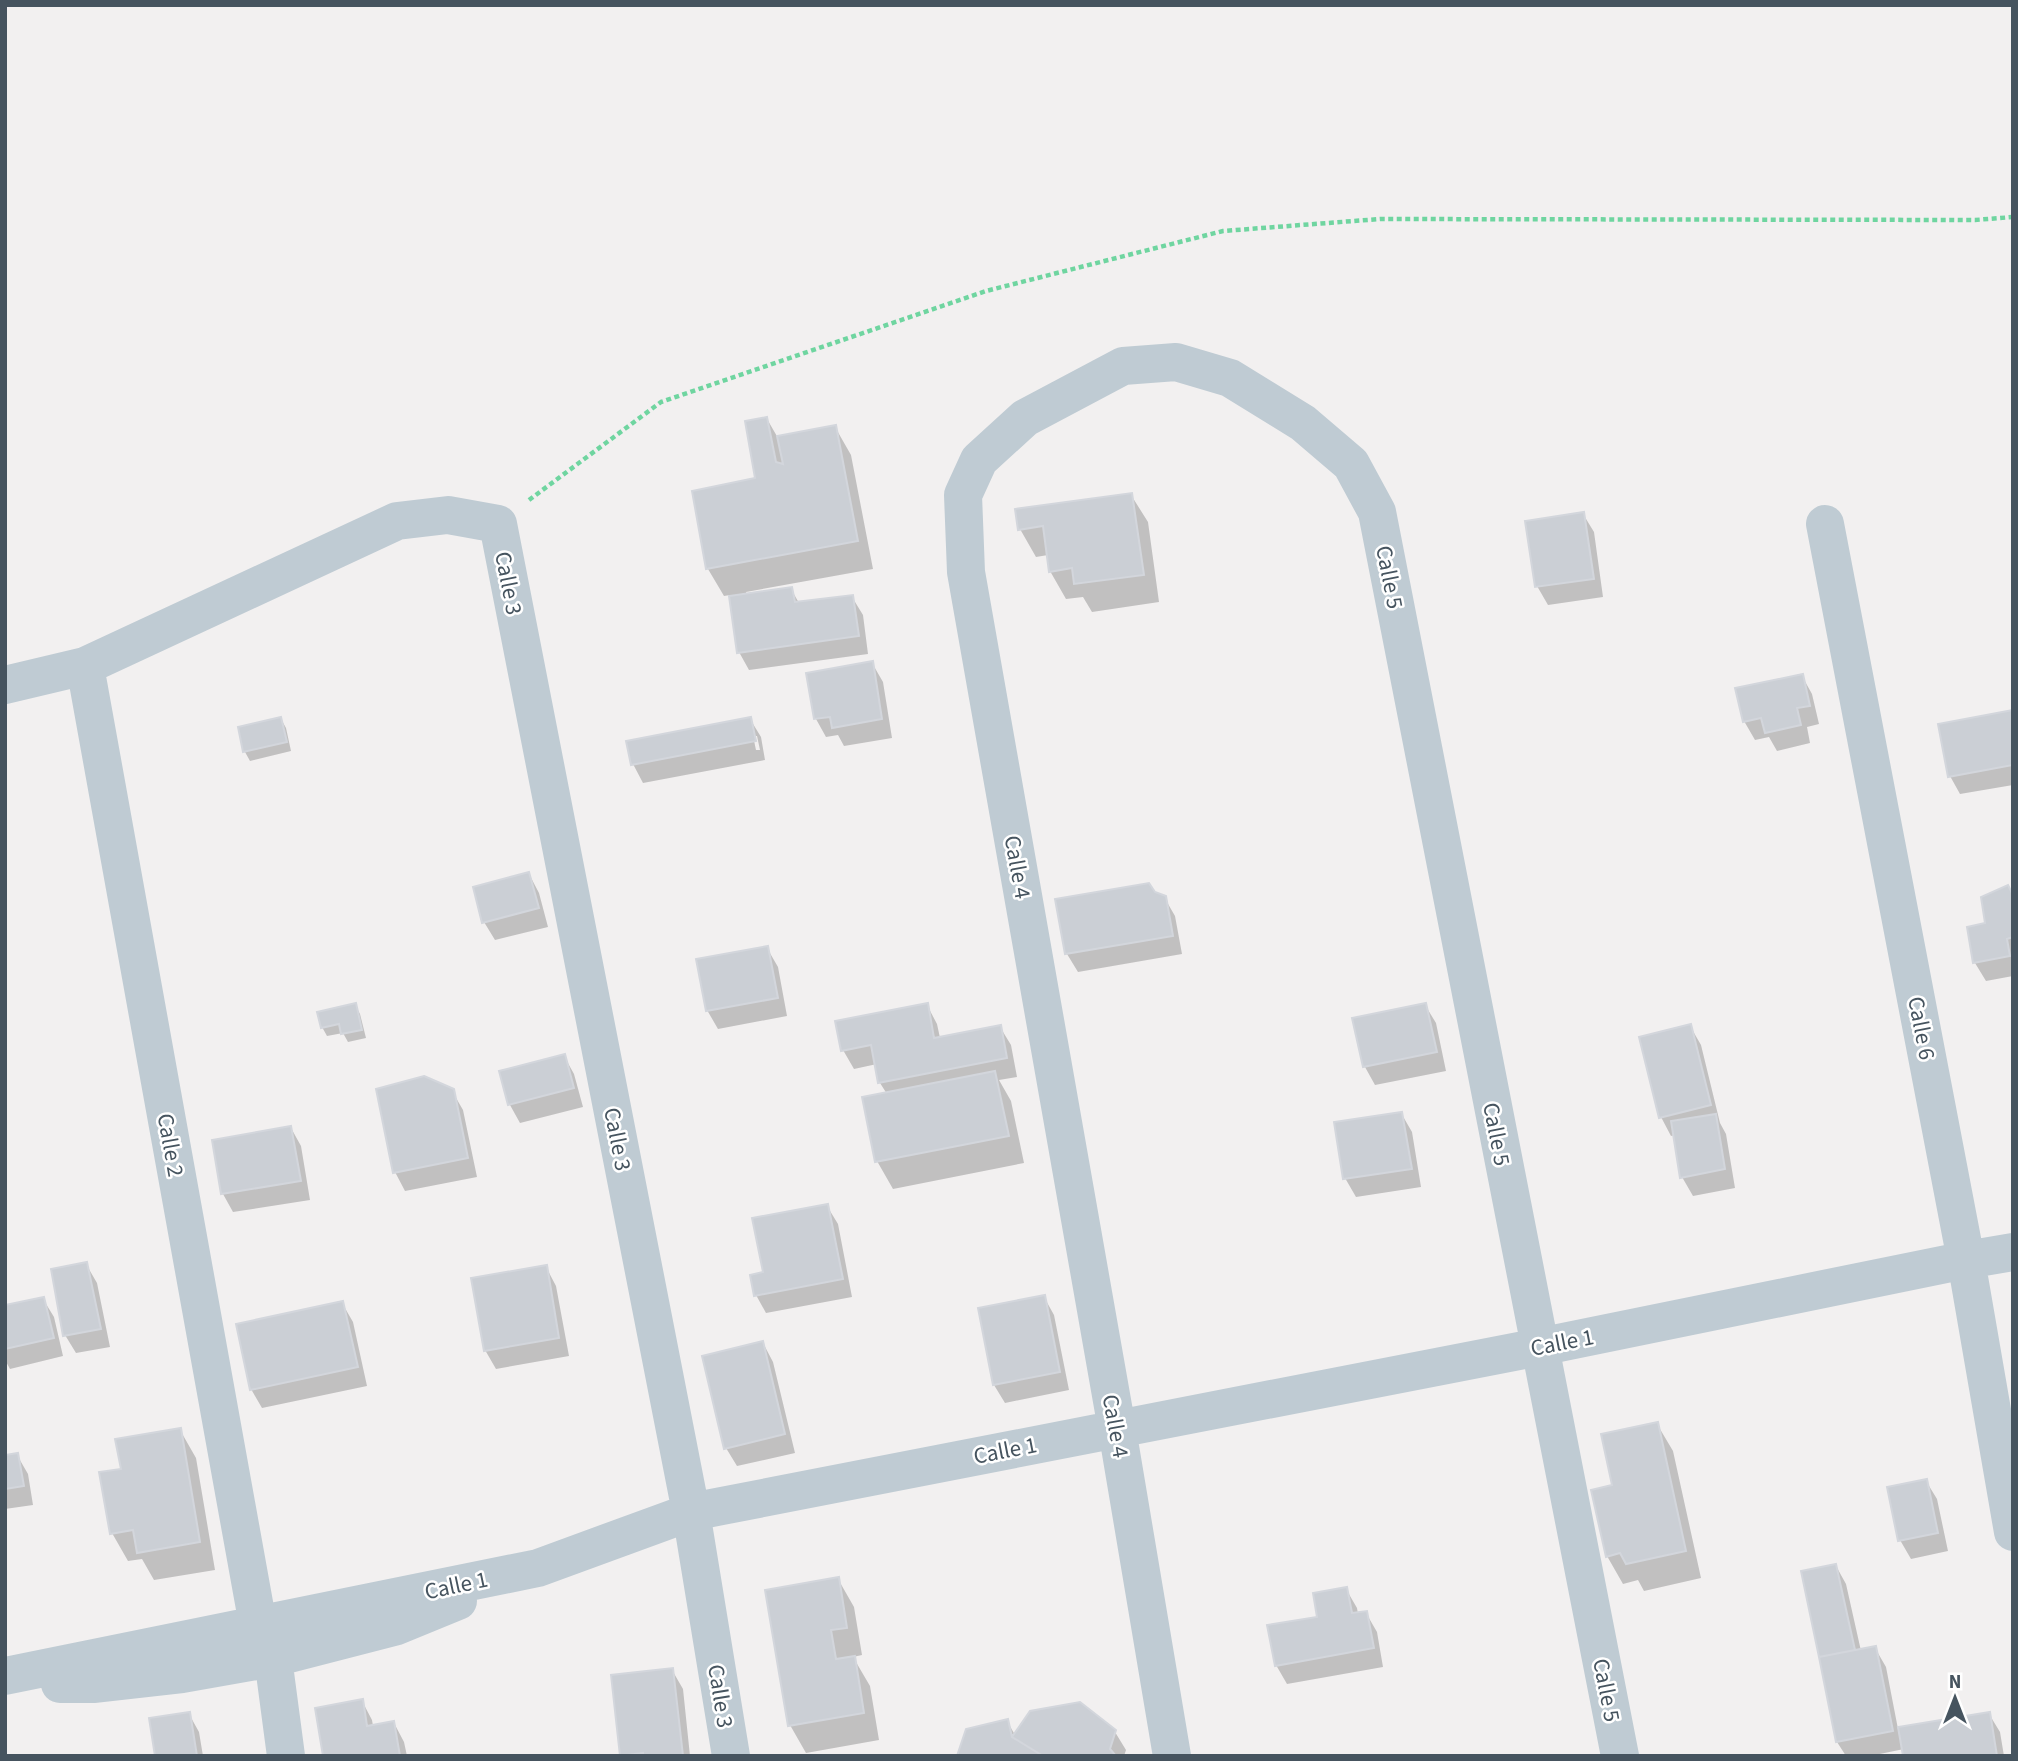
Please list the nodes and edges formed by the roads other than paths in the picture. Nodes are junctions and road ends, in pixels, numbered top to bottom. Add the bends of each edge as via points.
1 (1377, 512) joint
2 (1825, 524) dead end
3 (85, 666) junction
4 (5, 685) edge
5 (2013, 1252) edge
6 (1966, 1260) junction
7 (1539, 1347) junction
8 (1117, 1429) junction
9 (691, 1512) junction
10 (2013, 1532) edge
11 (265, 1642) junction
12 (5, 1676) edge
13 (5, 1684) edge
14 (286, 1756) edge
15 (731, 1756) edge
16 (1172, 1756) edge
17 (1620, 1756) edge

1 - 7 street, Calle 5
1 - 8 street, Calle 4 via 1351,464 1303,423 1230,378 1176,362 1123,366 1025,418 979,460 963,495 966,572
2 - 6 street, Calle 6
3 - 4 street
3 - 9 street, Calle 3 via 397,521 448,515 498,524
3 - 11 street, Calle 2
5 - 6 street, Calle 1
6 - 7 street, Calle 1
6 - 10 street, Calle 6
7 - 8 street, Calle 1
7 - 17 street, Calle 5
8 - 9 street, Calle 1
8 - 16 street, Calle 4
9 - 11 street, Calle 1 via 397,1626
9 - 15 street, Calle 3
11 - 12 street
11 - 13 street via 182,1674 93,1684
11 - 14 street, Calle 2

